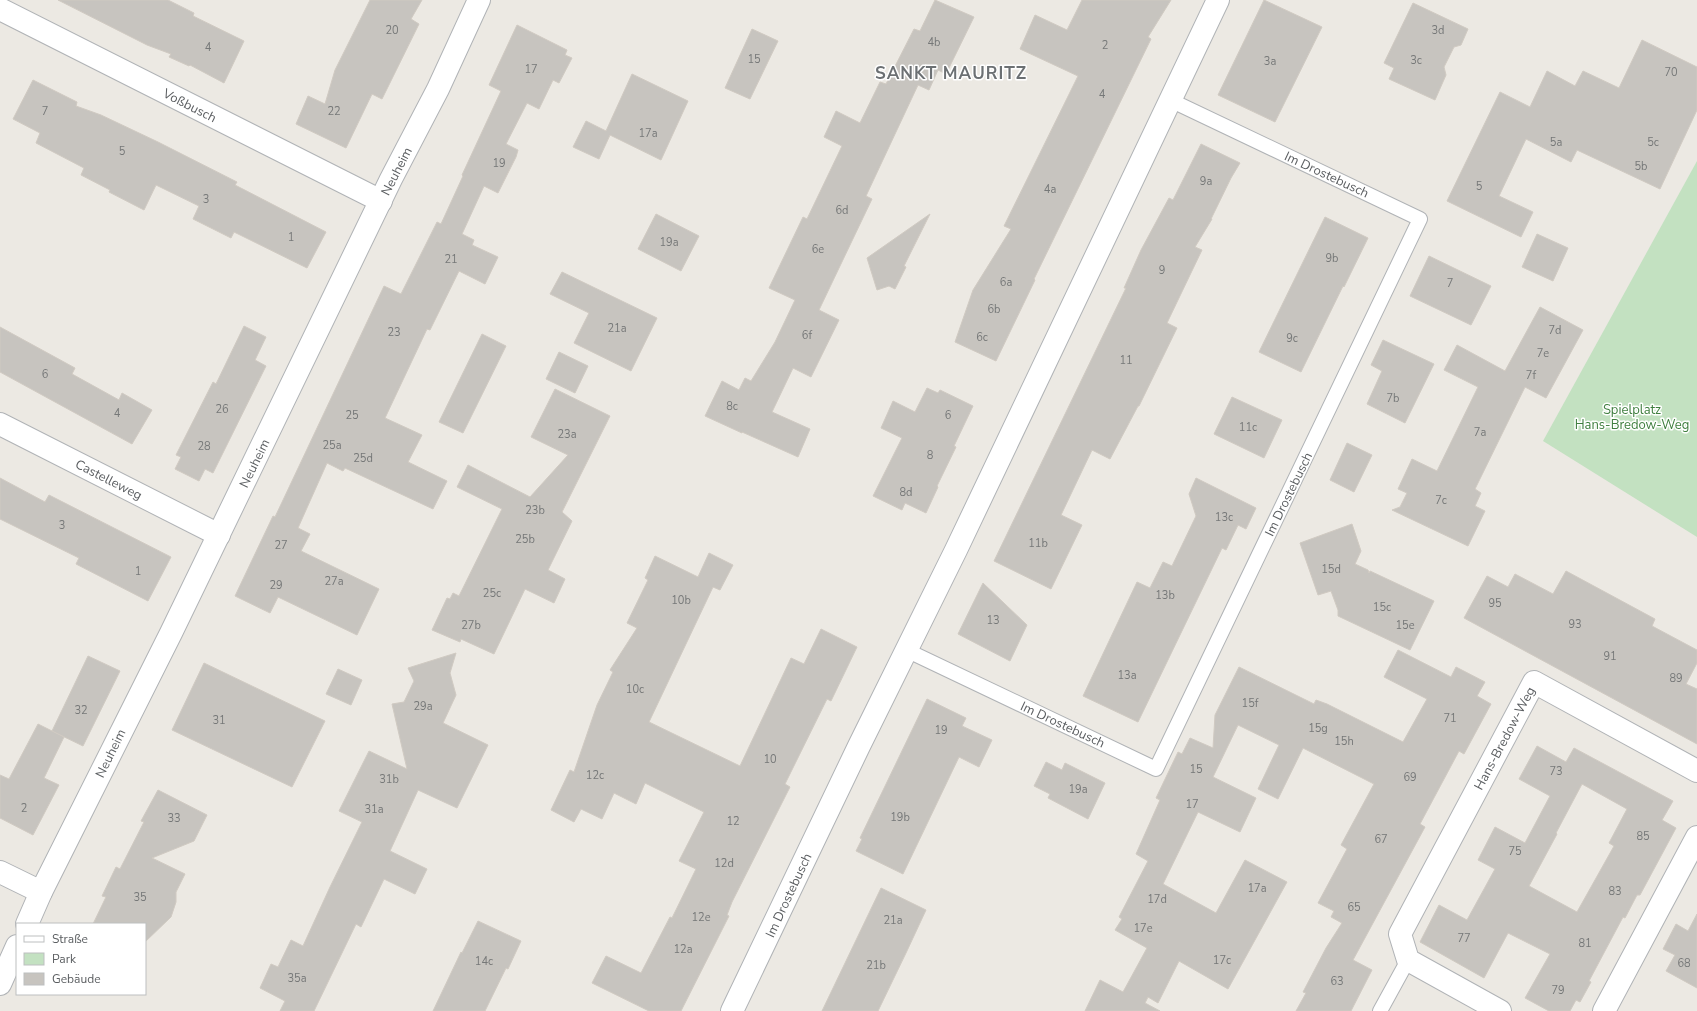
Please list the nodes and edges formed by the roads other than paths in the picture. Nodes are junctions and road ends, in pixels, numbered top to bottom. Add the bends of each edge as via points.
1 (479, 0) edge
2 (1218, 0) edge
3 (0, 9) edge
4 (1170, 100) junction
5 (381, 201) junction
6 (0, 424) edge
7 (219, 535) junction
8 (906, 650) junction
9 (1697, 771) edge
10 (1697, 837) edge
11 (0, 872) edge
12 (41, 892) junction
13 (27, 923) edge
14 (16, 948) edge
15 (1408, 960) junction
16 (0, 984) edge
17 (732, 1011) edge
18 (1380, 1011) edge
19 (1500, 1011) edge
20 (1604, 1011) edge

1 - 5 street, Neuheim via 438,89
2 - 4 street, Im Drostebusch
3 - 5 street, Voßbusch
4 - 8 street, Im Drostebusch
4 - 8 lane, Im Drostebusch via 1420,219 1156,769
5 - 7 street, Neuheim
6 - 7 street, Castelleweg
7 - 12 street, Neuheim
8 - 17 street, Im Drostebusch
9 - 15 street, Hans-Bredow-Weg via 1534,682 1400,934
10 - 20 street
11 - 12 street
12 - 13 street, Neuheim
14 - 16 street
15 - 18 lane
15 - 19 street

